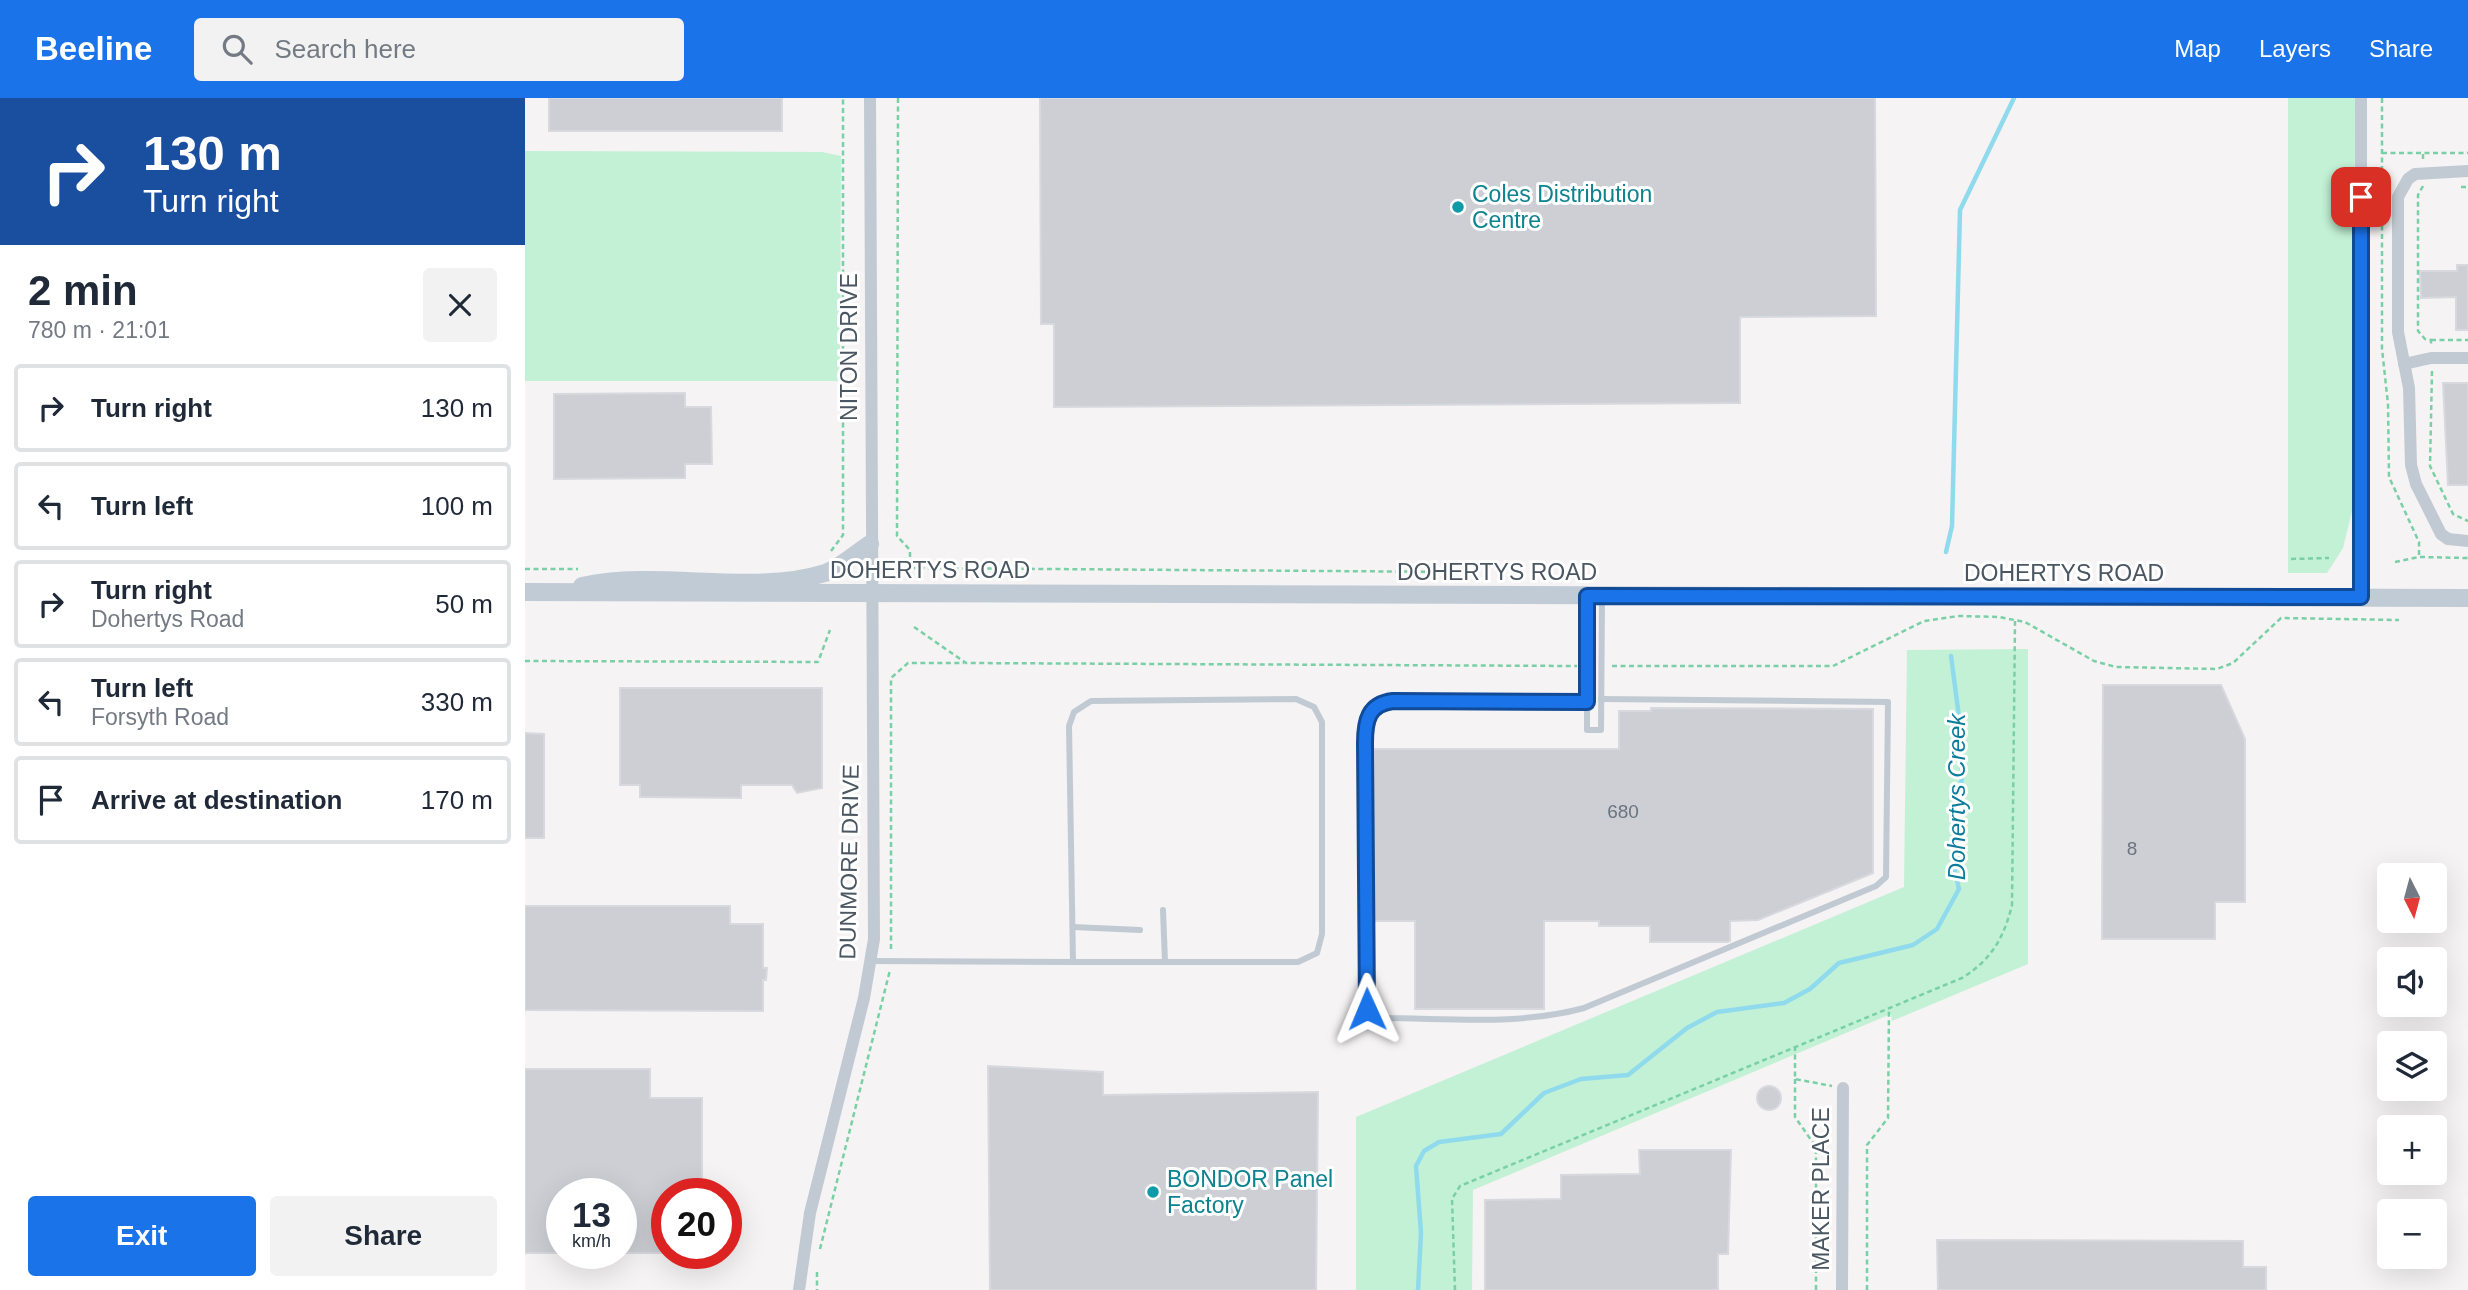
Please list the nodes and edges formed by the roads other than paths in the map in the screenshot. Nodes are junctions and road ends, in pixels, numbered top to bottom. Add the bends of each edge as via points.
1 (870, 98) edge
2 (2361, 98) edge
3 (2468, 171) edge
4 (2468, 358) edge
5 (2404, 365) junction
6 (2468, 541) edge
7 (870, 544) junction
8 (525, 592) edge
9 (551, 592) junction
10 (870, 595) junction
11 (1595, 597) junction
12 (2361, 597) junction
13 (2468, 598) edge
14 (1601, 699) junction
15 (1587, 702) junction
16 (1163, 910) dead end
17 (1073, 927) junction
18 (1140, 930) dead end
19 (870, 961) junction
20 (1073, 962) junction
21 (1165, 962) junction
22 (1843, 1088) road end
23 (799, 1290) edge
24 (1842, 1290) edge

1 - 7 street, NITON DRIVE
2 - 12 street
3 - 5 street via 2415,174 2398,197 2397,332
4 - 5 street via 2431,358
5 - 6 street via 2409,388 2410,465 2416,484 2441,534
7 - 9 main road via 827,572 787,581 611,579
7 - 10 street, NITON DRIVE
8 - 9 main road, DOHERTYS ROAD
9 - 10 main road, DOHERTYS ROAD
10 - 11 main road, DOHERTYS ROAD
10 - 19 street, DUNMORE DRIVE via 874,939
11 - 12 main road, DOHERTYS ROAD
11 - 14 lane
11 - 15 lane
12 - 13 main road, DOHERTYS ROAD
14 - 15 lane via 1601,730 1587,730
14 - 15 lane via 1888,702 1886,877 1876,886 1571,1012 1515,1019 1381,1018 1372,1014 1367,1006 1365,726 1370,712 1393,701
16 - 21 lane
17 - 18 lane
17 - 20 lane
17 - 21 lane via 1068,752 1074,712 1091,701 1107,700 1296,699 1314,707 1322,722 1322,934 1317,953 1299,962
19 - 20 lane
19 - 23 street, DUNMORE DRIVE via 810,1213
20 - 21 lane
22 - 24 street, MAKER PLACE

